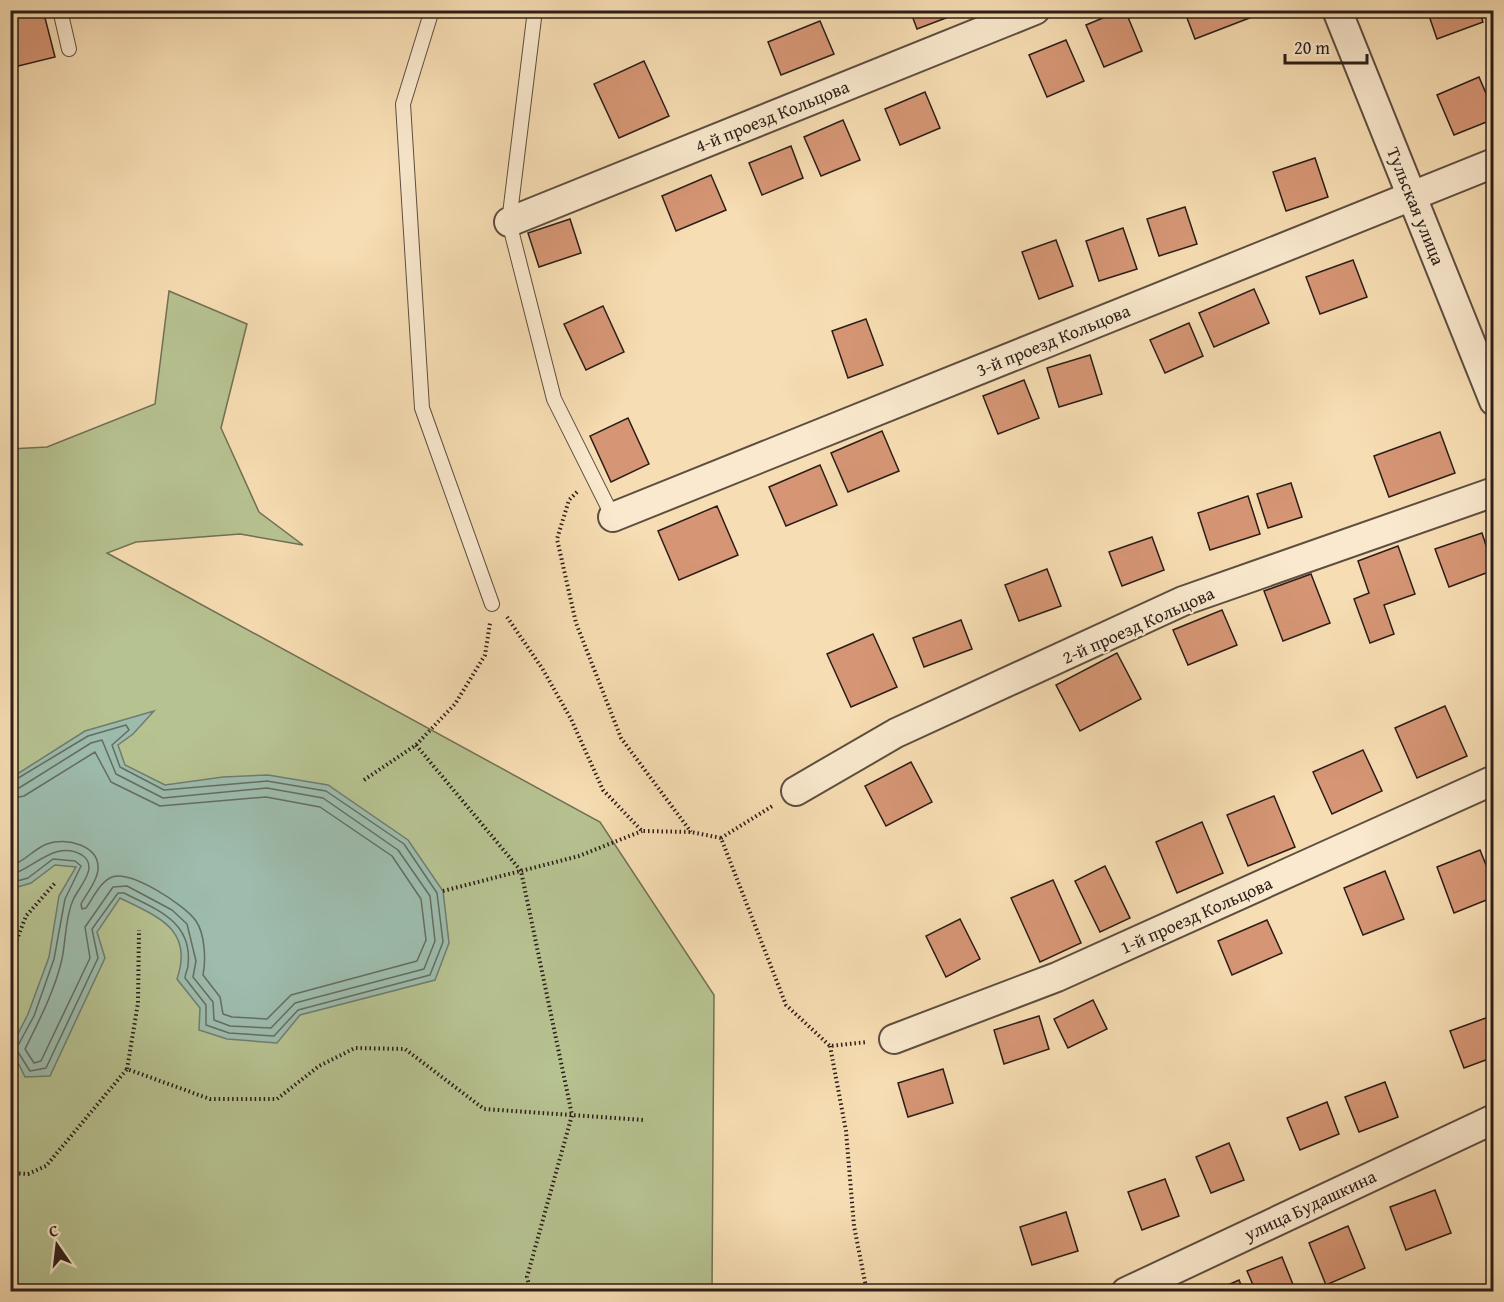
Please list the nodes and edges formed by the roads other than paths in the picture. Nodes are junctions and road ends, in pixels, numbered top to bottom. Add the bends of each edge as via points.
1 (60, 10) edge
2 (432, 10) edge
3 (535, 10) edge
4 (1035, 10) edge
5 (1337, 10) edge
6 (69, 49) dead end
7 (1494, 163) edge
8 (1412, 196) junction
9 (509, 222) junction
10 (1494, 401) edge
11 (1494, 492) edge
12 (613, 517) joint
13 (492, 604) road end
14 (1494, 780) edge
15 (796, 791) road end
16 (894, 1039) road end
17 (1494, 1119) edge
18 (1126, 1292) edge

1 - 6 lane
2 - 13 lane via 403,104 423,408
3 - 9 lane
4 - 9 street, 4-й проезд Кольцова
5 - 8 street, Тульская улица
7 - 8 street, 3-й проезд Кольцова
8 - 10 street, Тульская улица
8 - 12 street, 3-й проезд Кольцова
9 - 12 lane via 554,399
11 - 15 street, 2-й проезд Кольцова via 1183,601 896,733
14 - 16 street, 1-й проезд Кольцова via 1057,977
17 - 18 street, улица Будашкина

